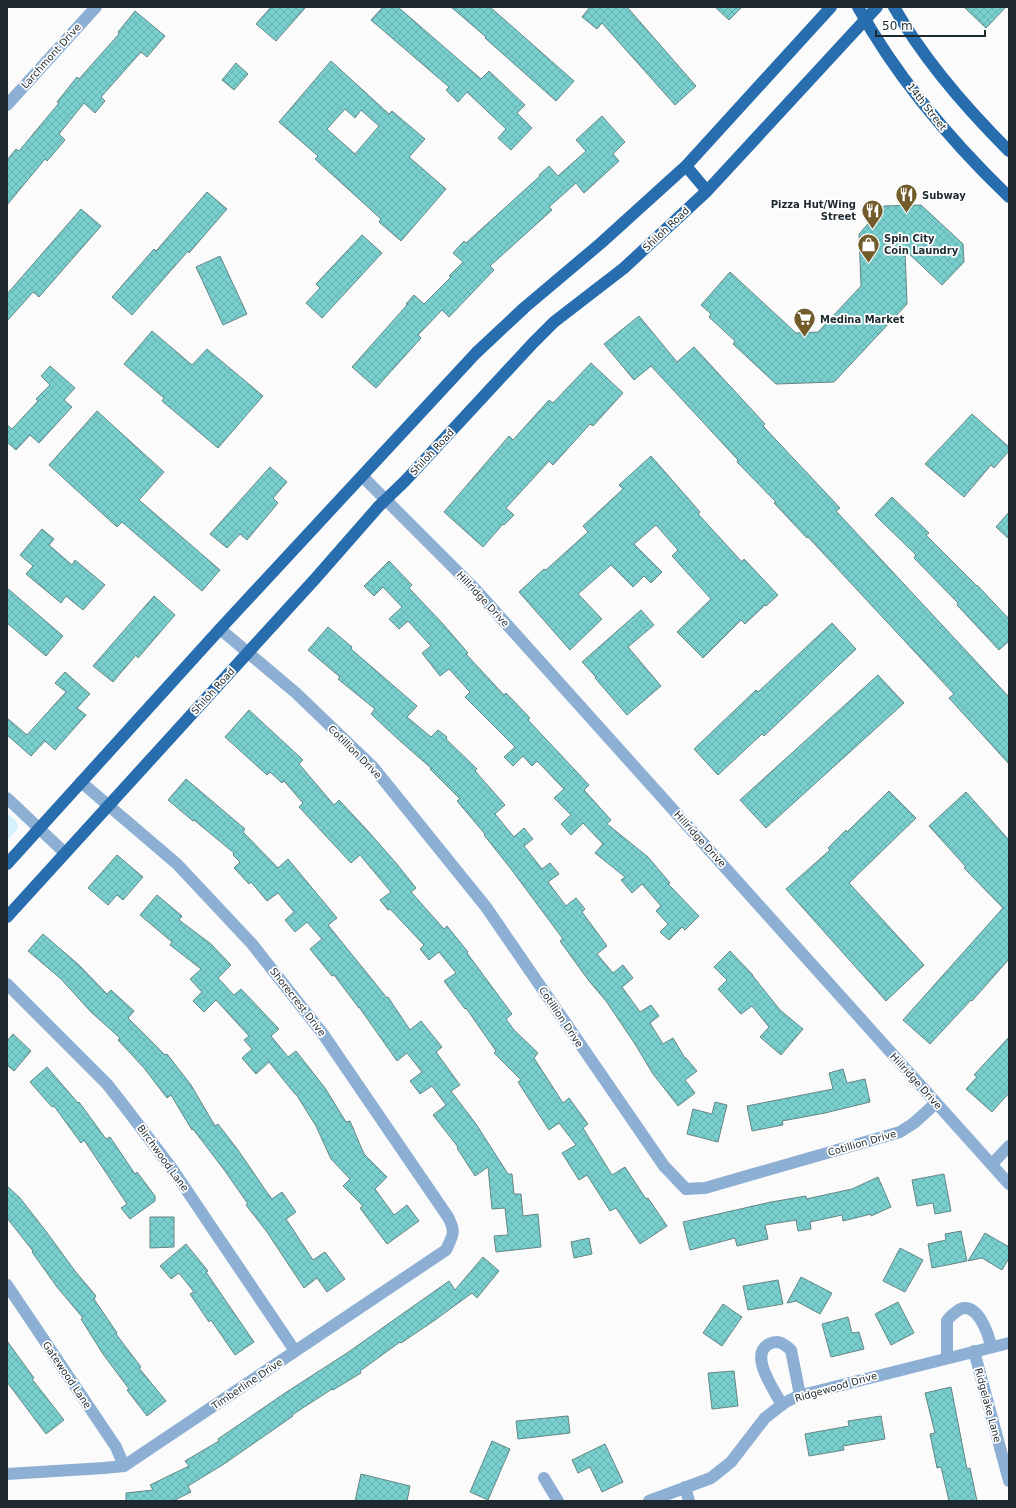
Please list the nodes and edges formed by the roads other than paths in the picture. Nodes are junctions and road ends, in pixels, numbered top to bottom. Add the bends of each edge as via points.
1 (96, 7) edge
2 (831, 7) edge
3 (858, 7) edge
4 (876, 7) edge
5 (894, 7) edge
6 (866, 20) junction
7 (7, 105) edge
8 (1009, 151) edge
9 (686, 166) junction
10 (707, 191) junction
11 (1009, 197) edge
12 (363, 477) junction
13 (386, 500) junction
14 (220, 629) junction
15 (248, 653) junction
16 (81, 782) junction
17 (7, 798) edge
18 (108, 806) junction
19 (40, 829) junction
20 (65, 853) junction
21 (7, 864) edge
22 (7, 917) edge
23 (7, 984) edge
24 (936, 1103) junction
25 (1009, 1146) edge
26 (992, 1164) junction
27 (1009, 1184) edge
28 (453, 1227) joint
29 (7, 1285) edge
30 (1009, 1343) edge
31 (991, 1347) junction
32 (974, 1351) junction
33 (295, 1352) junction
34 (946, 1358) junction
35 (800, 1395) junction
36 (782, 1405) junction
37 (124, 1466) junction
38 (7, 1474) edge
39 (544, 1478) dead end
40 (1009, 1481) edge
41 (685, 1487) junction
42 (558, 1501) edge
43 (649, 1501) edge
44 (689, 1501) edge

1 - 7 street, Larchmont Drive
2 - 9 main road
3 - 6 main road, 14th Street
4 - 6 main road, Shiloh Road
5 - 8 main road via 949,85
6 - 10 main road, Shiloh Road
6 - 11 main road, 14th Street via 925,106 967,155
9 - 10 main road
9 - 12 main road via 481,348
10 - 13 main road, Shiloh Road via 624,268 554,322
12 - 13 street, Hillridge Drive
12 - 14 main road
13 - 15 main road, Shiloh Road
13 - 24 street, Hillridge Drive via 481,596
14 - 15 street, Cotillion Drive
14 - 16 main road
15 - 18 main road, Shiloh Road
15 - 24 street, Cotillion Drive via 296,693 378,773 486,907 664,1166 686,1189 705,1188 900,1132
16 - 18 street, Shorecrest Drive
16 - 19 main road
17 - 19 street
18 - 20 main road, Shiloh Road
18 - 28 street, Shorecrest Drive via 177,864 252,944 323,1034
19 - 20 street
19 - 21 main road
20 - 22 main road, Shiloh Road
23 - 33 street, Birchwood Lane via 107,1084 125,1107 173,1170
24 - 26 street, Hillridge Drive
25 - 26 street
26 - 27 street, Hillridge Drive
28 - 33 street, Timberline Drive via 446,1250
29 - 37 street, Gatewood Lane via 116,1447
30 - 31 street, Ridgewood Drive
31 - 32 street, Ridgewood Drive
31 - 34 street via 990,1338 980,1317 965,1308 959,1309 947,1321
32 - 34 street, Ridgewood Drive
32 - 40 street, Ridgelake Lane
33 - 37 street, Timberline Drive
34 - 35 street, Ridgewood Drive
35 - 36 street, Ridgewood Drive
35 - 36 street via 791,1350 782,1342 768,1344 760,1357 765,1373
36 - 41 street, Ridgewood Drive via 765,1418 730,1462 711,1478
37 - 38 street, Timberline Drive
39 - 42 street
41 - 43 street, Ridgewood Drive
41 - 44 street

